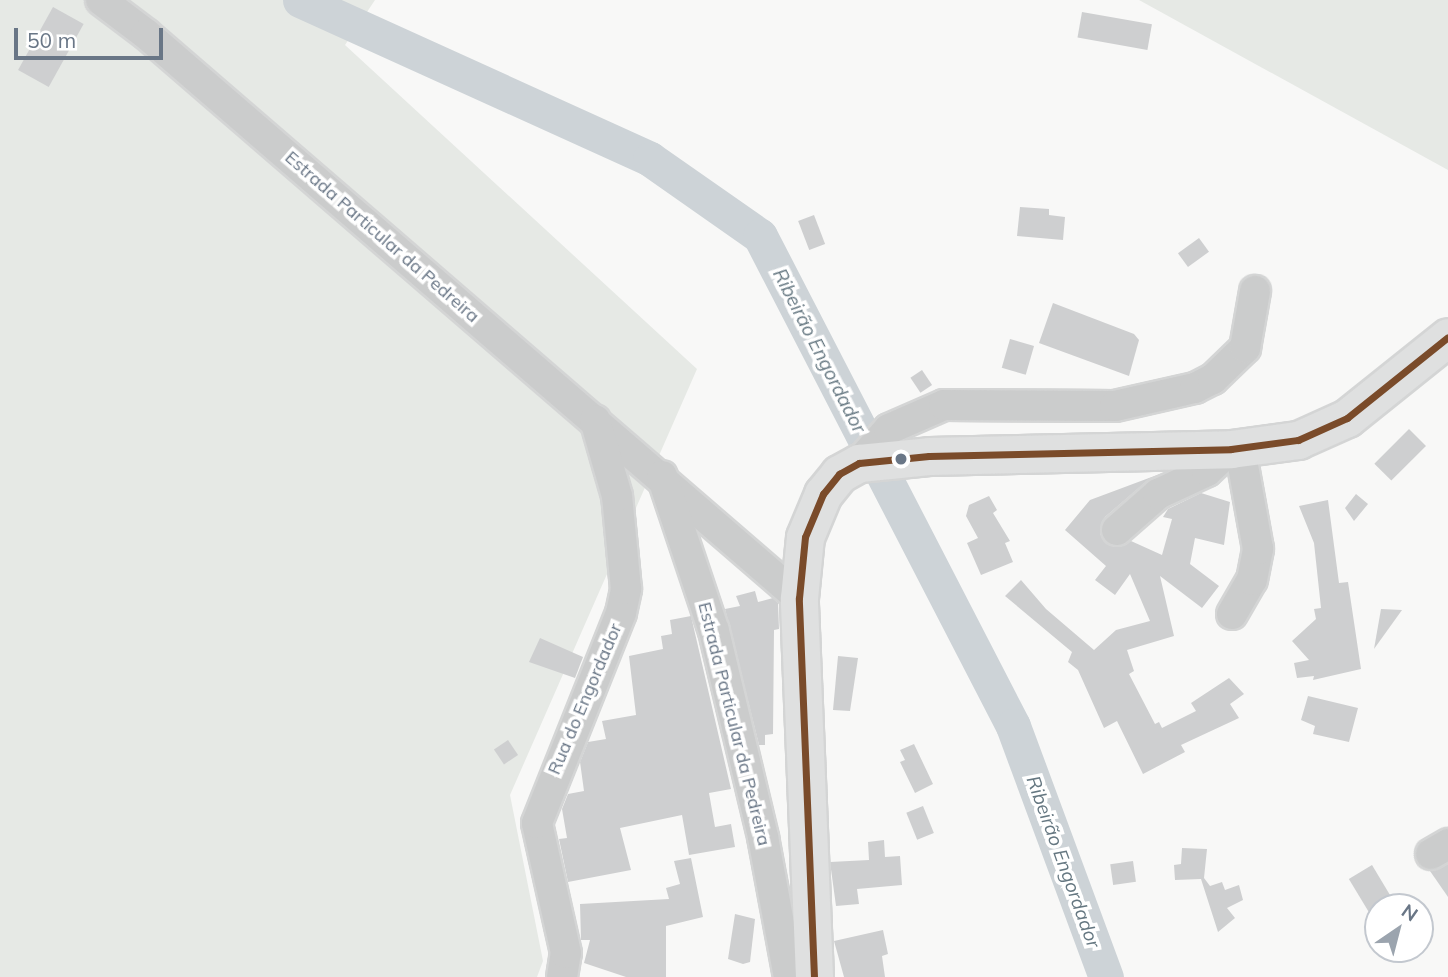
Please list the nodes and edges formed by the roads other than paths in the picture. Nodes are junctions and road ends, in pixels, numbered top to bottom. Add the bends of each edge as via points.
1 (102, 0) edge
2 (1255, 291) dead end
3 (1448, 337) edge
4 (595, 420) junction
5 (1236, 449) junction
6 (859, 463) junction
7 (662, 475) junction
8 (1117, 530) dead end
9 (799, 598) junction
10 (1233, 614) dead end
11 (562, 977) edge
12 (789, 977) edge
13 (814, 977) edge

1 - 4 street, Estrada Particular da Pedreira
2 - 6 street via 1245,348 1213,379 1195,388 1115,406 944,405 889,429
3 - 5 main road via 1335,425 1298,440
4 - 7 street, Estrada Particular da Pedreira
4 - 11 street, Rua do Engordador via 617,496 626,589 621,613 537,823 566,953
5 - 6 main road via 929,456
5 - 8 street via 1207,471 1158,494
5 - 10 street via 1258,550 1252,580
6 - 9 main road via 839,474 823,494 805,537
7 - 9 street, Estrada Particular da Pedreira
7 - 12 street, Estrada Particular da Pedreira via 714,631 763,837
9 - 13 main road

